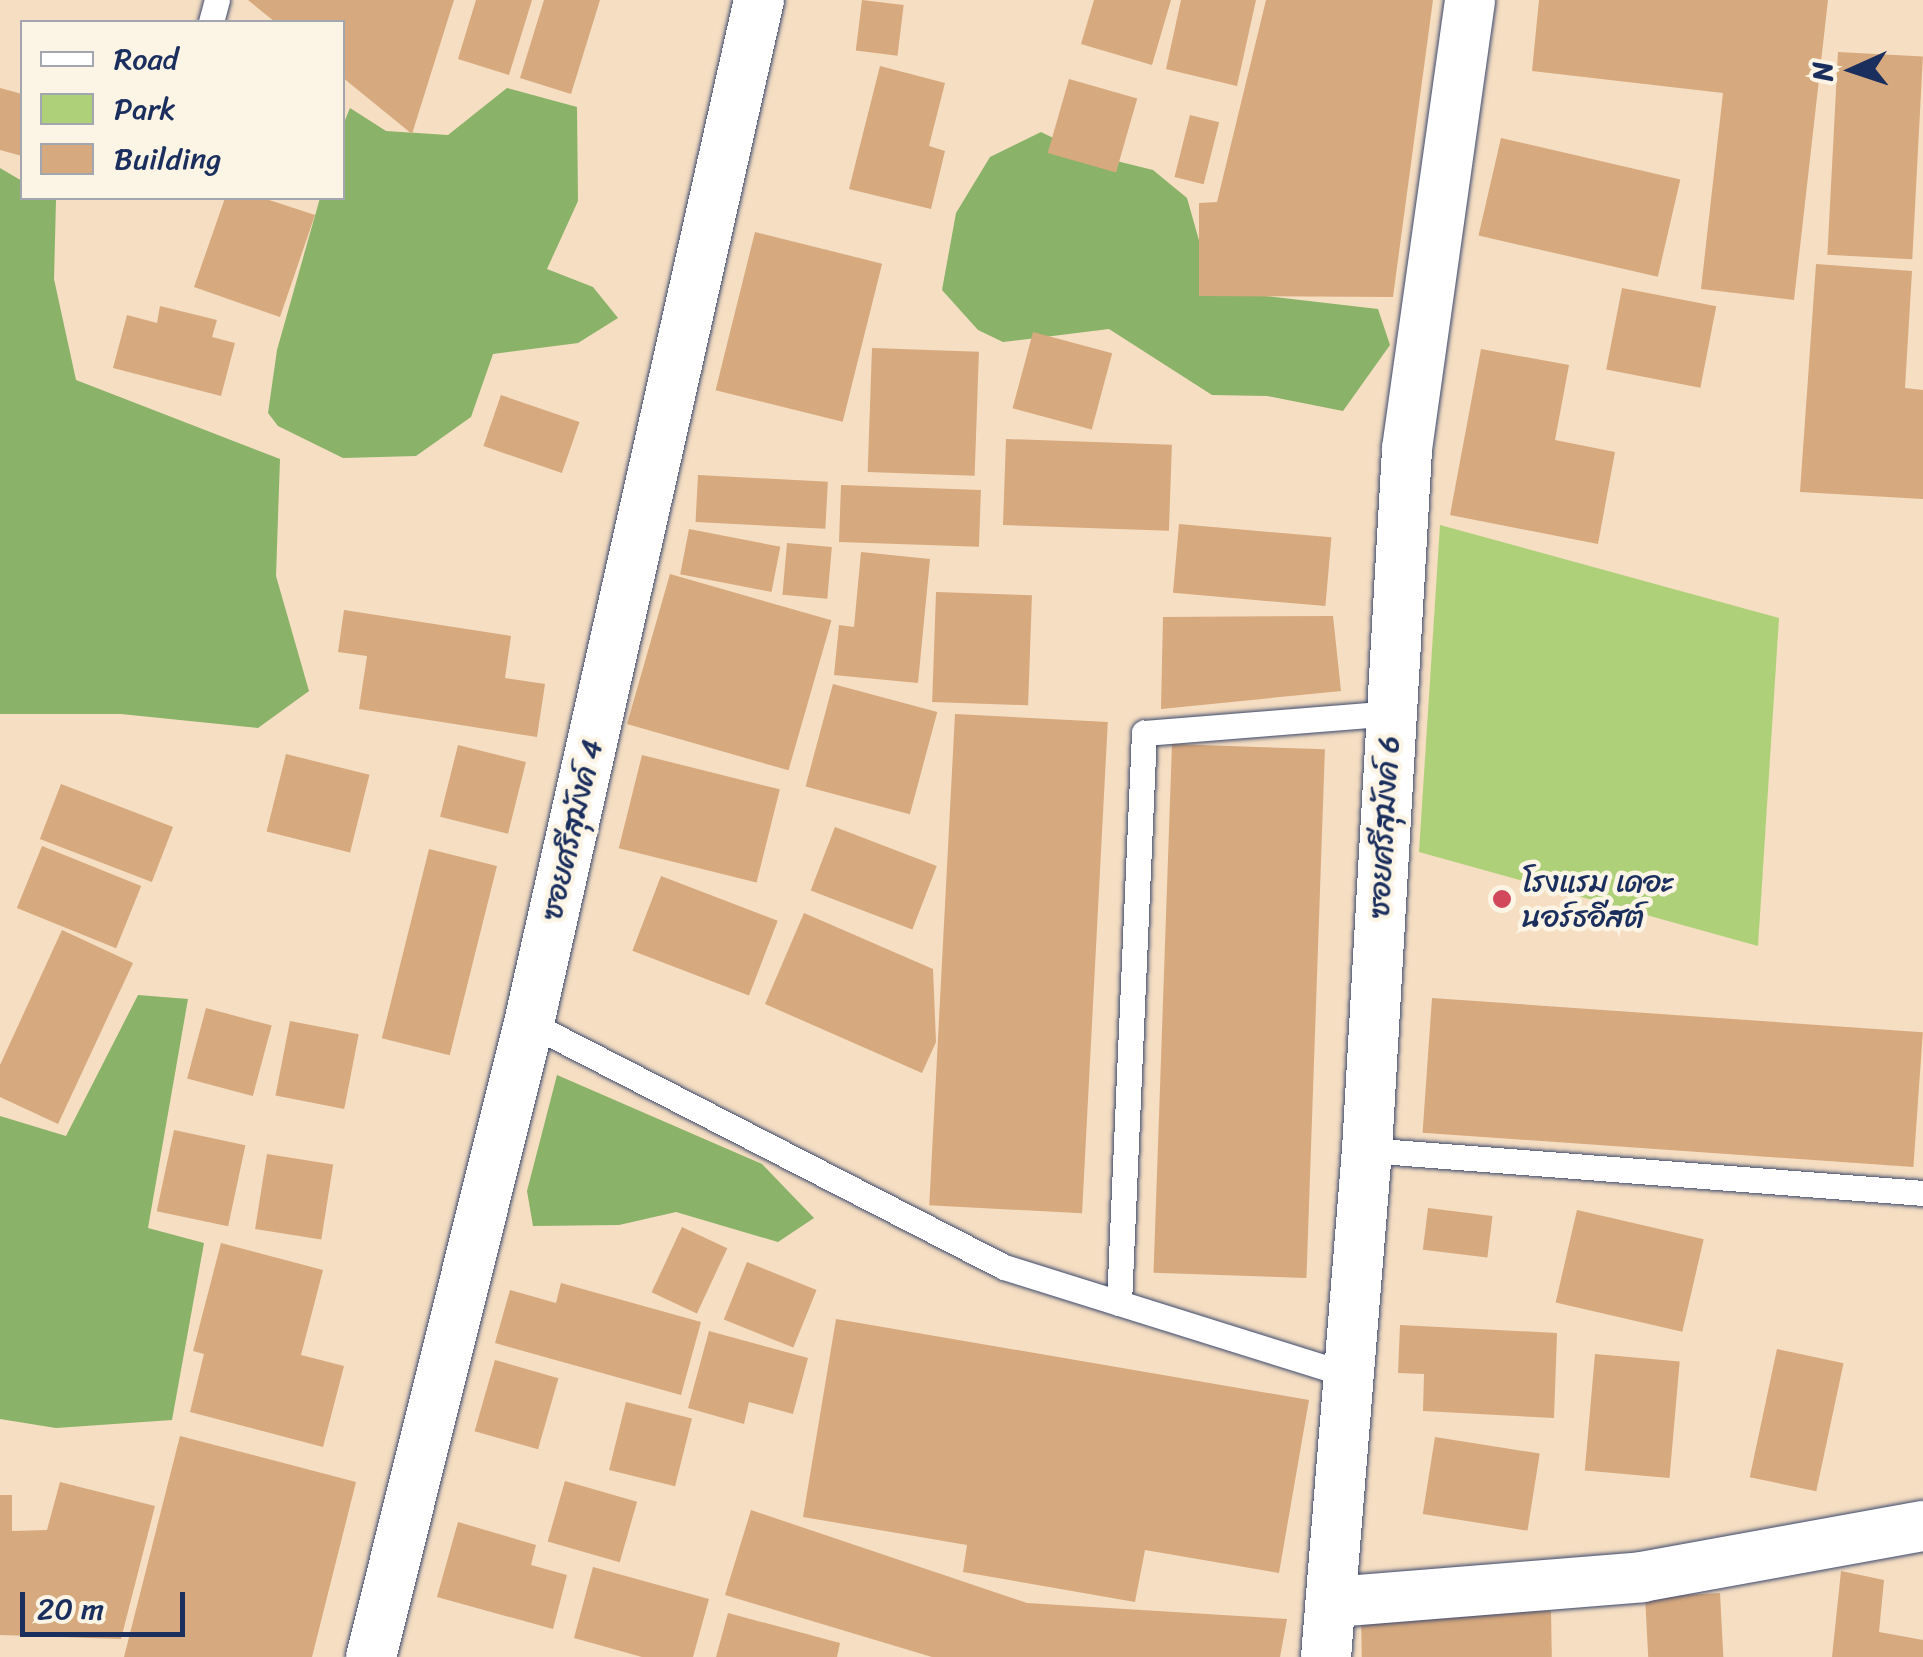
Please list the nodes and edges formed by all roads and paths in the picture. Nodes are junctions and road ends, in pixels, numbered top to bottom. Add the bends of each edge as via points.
1 (759, 0) edge
2 (1470, 0) edge
3 (1390, 713) junction
4 (529, 1023) junction
5 (1367, 1150) junction
6 (1923, 1194) edge
7 (1119, 1303) junction
8 (1348, 1375) junction
9 (1923, 1526) edge
10 (1334, 1602) junction
11 (371, 1657) edge
12 (1326, 1657) edge

1 - 4 street, ซอยศรีสุมังค์ 4
2 - 3 street, ซอยศรีสุมังค์ 6 via 1407,449
3 - 5 street, ซอยศรีสุมังค์ 6
3 - 7 lane via 1144,733
4 - 7 lane via 1004,1267
4 - 11 street, ซอยศรีสุมังค์ 4
5 - 6 lane
5 - 8 street, ซอยศรีสุมังค์ 6
7 - 8 lane
8 - 10 street, ซอยศรีสุมังค์ 6
9 - 10 street via 1642,1576
10 - 12 street, ซอยศรีสุมังค์ 6

